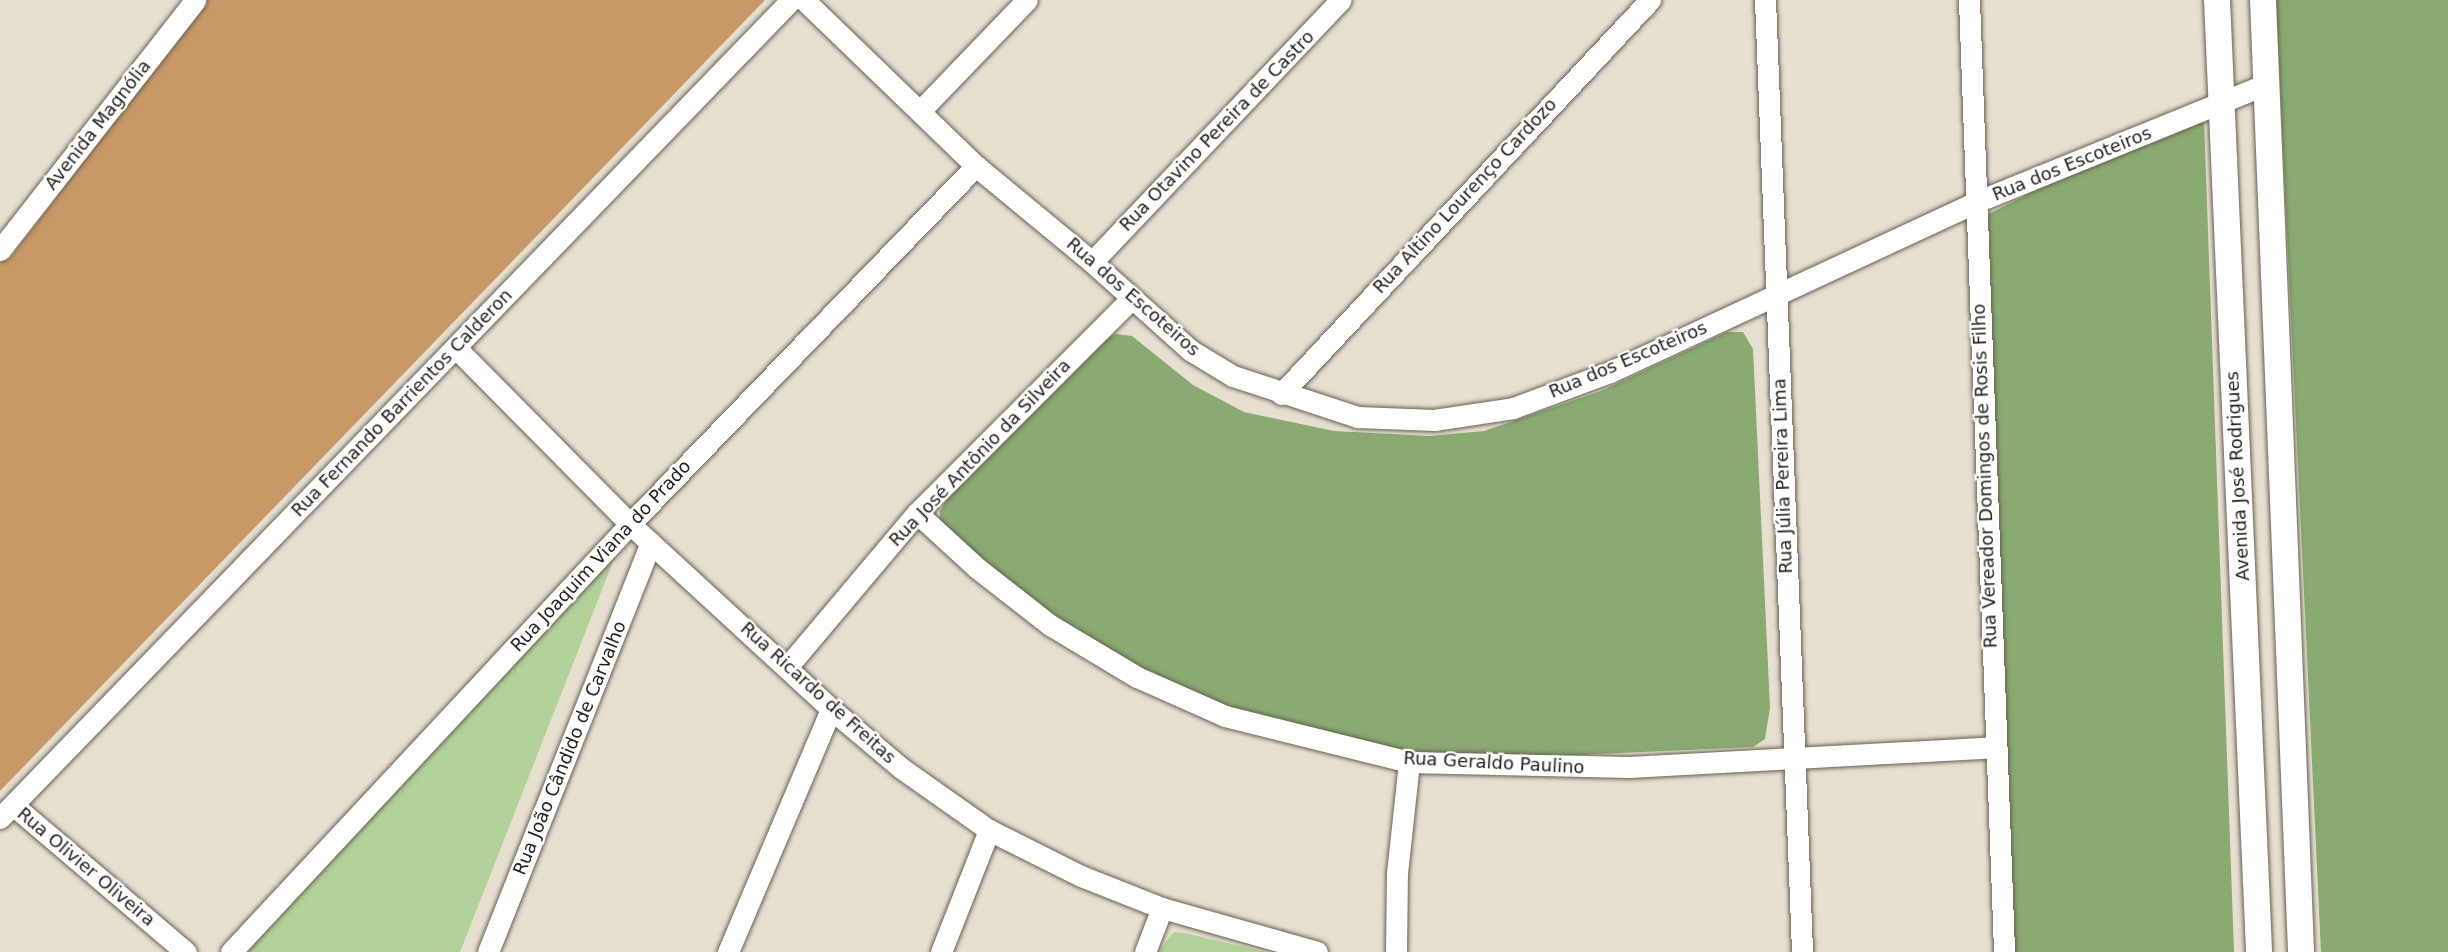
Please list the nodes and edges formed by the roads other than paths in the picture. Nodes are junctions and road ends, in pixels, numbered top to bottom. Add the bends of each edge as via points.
1 (195, 0) edge
2 (791, 0) edge
3 (804, 0) edge
4 (1028, 0) edge
5 (1341, 0) edge
6 (1650, 0) edge
7 (1765, 0) edge
8 (1969, 0) edge
9 (2217, 0) edge
10 (2263, 0) edge
11 (2266, 84) junction
12 (2221, 103) junction
13 (920, 111) junction
14 (976, 166) junction
15 (1976, 202) junction
16 (0, 250) edge
17 (1092, 262) junction
18 (1776, 294) junction
19 (1130, 300) junction
20 (457, 348) junction
21 (1281, 394) junction
22 (917, 513) junction
23 (630, 524) junction
24 (651, 543) junction
25 (788, 666) junction
26 (831, 709) junction
27 (1994, 747) junction
28 (1794, 757) junction
29 (1409, 762) junction
30 (7, 812) edge
31 (989, 830) junction
32 (1162, 908) junction
33 (186, 952) edge
34 (231, 952) edge
35 (488, 952) edge
36 (728, 952) edge
37 (940, 952) edge
38 (1145, 952) edge
39 (1317, 952) edge
40 (1396, 952) edge
41 (1802, 952) edge
42 (2004, 952) edge
43 (2259, 952) edge
44 (2301, 952) edge

1 - 16 street, Avenida Magnólia
2 - 20 street, Rua Fernando Barrientos Calderon
3 - 13 street, Rua dos Escoteiros
4 - 13 street
5 - 17 street, Rua Otavino Pereira de Castro
6 - 21 street, Rua Altino Lourenço Cardozo
7 - 18 street, Rua Júlia Pereira Lima
8 - 15 street, Rua Vereador Domingos de Rosis Filho
9 - 12 street, Avenida José Rodrigues
10 - 11 street
11 - 12 street, Rua dos Escoteiros
11 - 44 street
12 - 15 street, Rua dos Escoteiros
12 - 43 street, Avenida José Rodrigues
13 - 14 street, Rua dos Escoteiros
14 - 17 street, Rua dos Escoteiros
14 - 23 street, Rua Joaquim Viana do Prado
15 - 18 street, Rua dos Escoteiros
15 - 27 street, Rua Vereador Domingos de Rosis Filho
17 - 19 street, Rua dos Escoteiros
18 - 21 street, Rua dos Escoteiros via 1610,372 1513,408 1434,420 1358,417
18 - 28 street, Rua Júlia Pereira Lima
19 - 21 street, Rua dos Escoteiros via 1190,350 1233,376
19 - 22 street, Rua José Antônio da Silveira
20 - 23 street, Rua Ricardo de Freitas
20 - 30 street, Rua Fernando Barrientos Calderon via 196,612
22 - 25 street, Rua José Antônio da Silveira
22 - 29 street, Rua Geraldo Paulino via 977,568 1050,625 1137,677 1225,716
23 - 24 street, Rua Ricardo de Freitas
23 - 34 street, Rua Joaquim Viana do Prado
24 - 25 street, Rua Ricardo de Freitas
24 - 35 street, Rua João Cândido de Carvalho
25 - 26 street, Rua Ricardo de Freitas
26 - 31 street, Rua Ricardo de Freitas via 902,768
26 - 36 street
27 - 28 street, Rua Geraldo Paulino
27 - 42 street, Rua Vereador Domingos de Rosis Filho
28 - 29 street, Rua Geraldo Paulino via 1629,767
28 - 41 street, Rua Júlia Pereira Lima
29 - 40 street via 1397,873
30 - 33 street, Rua Olivier Oliveira
31 - 32 street, Rua Ricardo de Freitas via 1081,876
31 - 37 street
32 - 38 street
32 - 39 street, Rua Ricardo de Freitas

